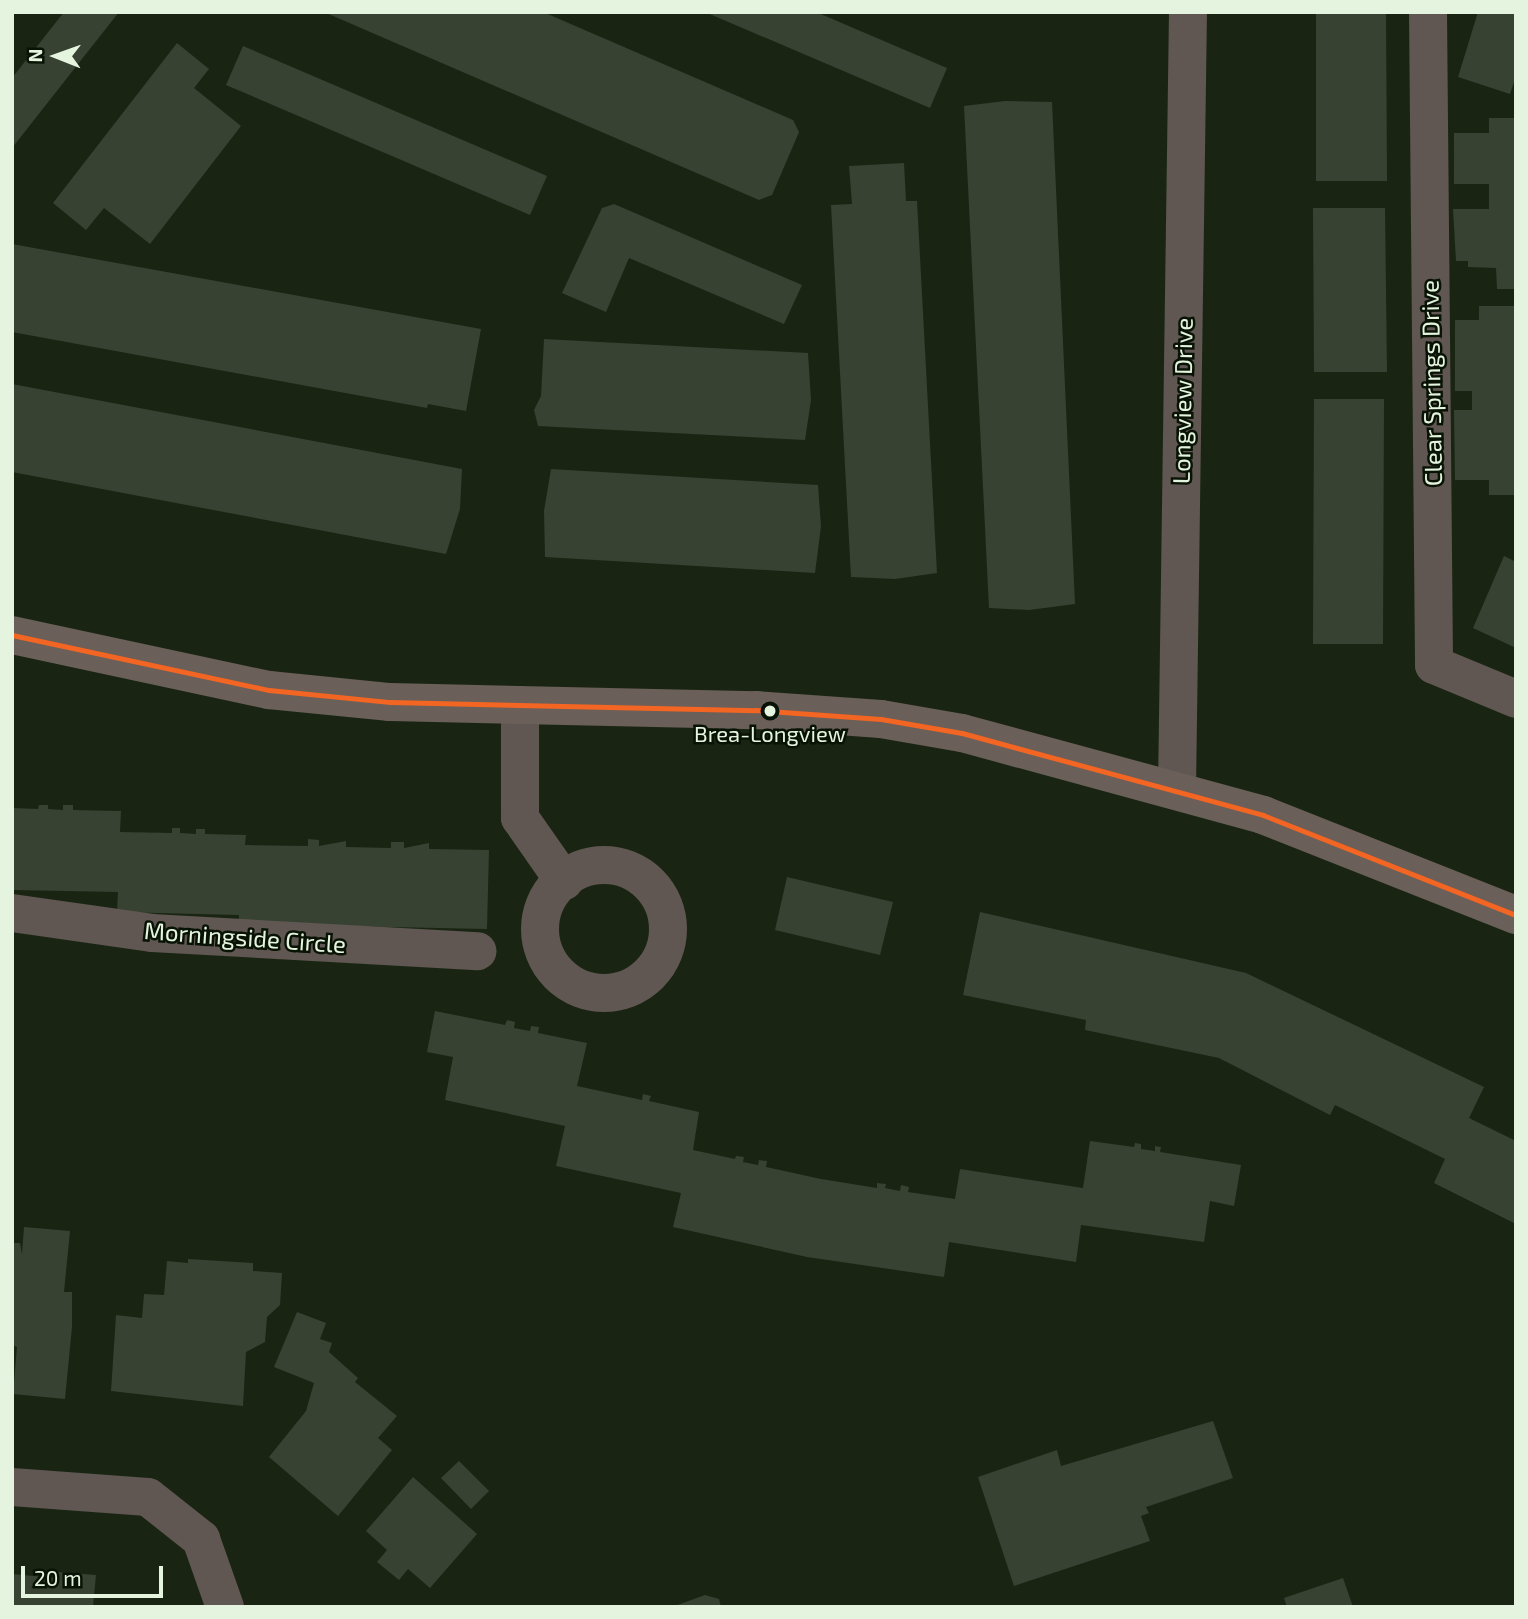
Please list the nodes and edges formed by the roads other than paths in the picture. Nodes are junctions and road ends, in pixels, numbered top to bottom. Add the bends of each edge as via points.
1 (1428, 12) edge
2 (1187, 13) edge
3 (12, 635) edge
4 (1516, 699) edge
5 (520, 705) junction
6 (1177, 789) junction
7 (564, 881) dead end
8 (12, 913) edge
9 (1516, 915) edge
10 (478, 951) dead end
11 (12, 1487) edge
12 (225, 1607) edge

1 - 4 street, Clear Springs Drive via 1434,665
2 - 6 street, Longview Drive
3 - 5 main road via 268,690 390,702
5 - 6 main road via 756,710 881,719 962,733
5 - 7 street via 520,818
6 - 9 main road via 1263,815
8 - 10 street, Morningside Circle via 152,933
11 - 12 street via 148,1497 201,1539

